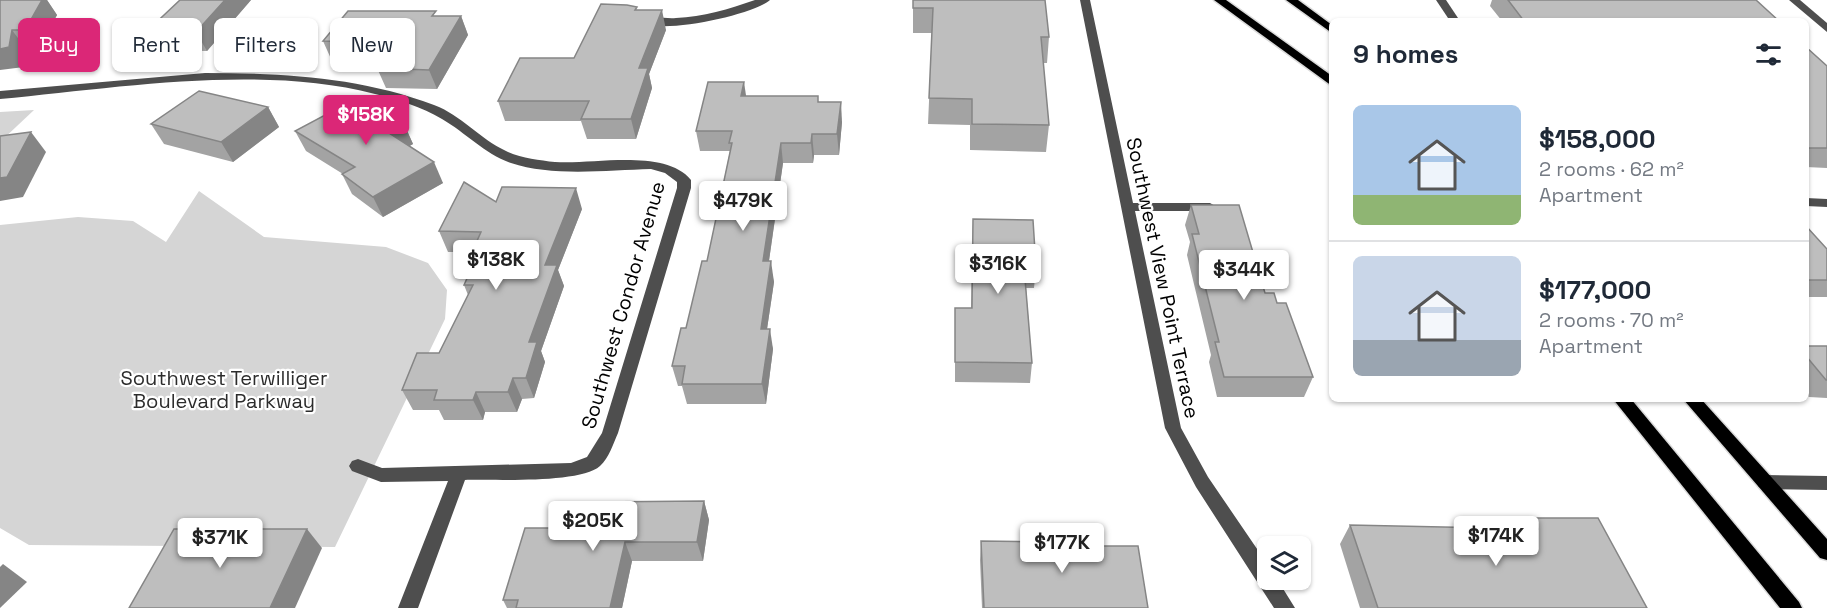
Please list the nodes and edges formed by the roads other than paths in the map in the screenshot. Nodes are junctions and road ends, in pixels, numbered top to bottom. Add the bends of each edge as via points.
1 (765, 0) edge
2 (1085, 0) edge
3 (1219, 0) edge
4 (1291, 0) edge
5 (1441, 0) edge
6 (1794, 0) edge
7 (1453, 18) edge
8 (630, 19) edge
9 (1329, 28) edge
10 (1827, 29) edge
11 (1329, 80) edge
12 (0, 95) edge
13 (1809, 202) edge
14 (1827, 203) edge
15 (1126, 207) junction
16 (1227, 207) edge
17 (1623, 402) edge
18 (1694, 402) edge
19 (358, 466) dead end
20 (459, 474) junction
21 (1765, 482) junction
22 (1827, 483) edge
23 (1827, 552) edge
24 (408, 608) edge
25 (1284, 608) edge
26 (1792, 608) edge

1 - 8 street via 705,19
2 - 15 street, Southwest View Point Terrace
3 - 11 main road
4 - 9 main road
5 - 7 street
6 - 10 street
12 - 20 street, Southwest Condor Avenue via 205,77 298,78 376,90 431,108 515,160 556,166 651,165 679,175 684,188 602,450 593,462 571,470
13 - 14 street
15 - 16 street
15 - 25 street, Southwest View Point Terrace via 1173,428 1208,491
17 - 26 main road
18 - 21 main road
19 - 20 street via 381,475
20 - 24 street
21 - 22 street
21 - 23 main road

